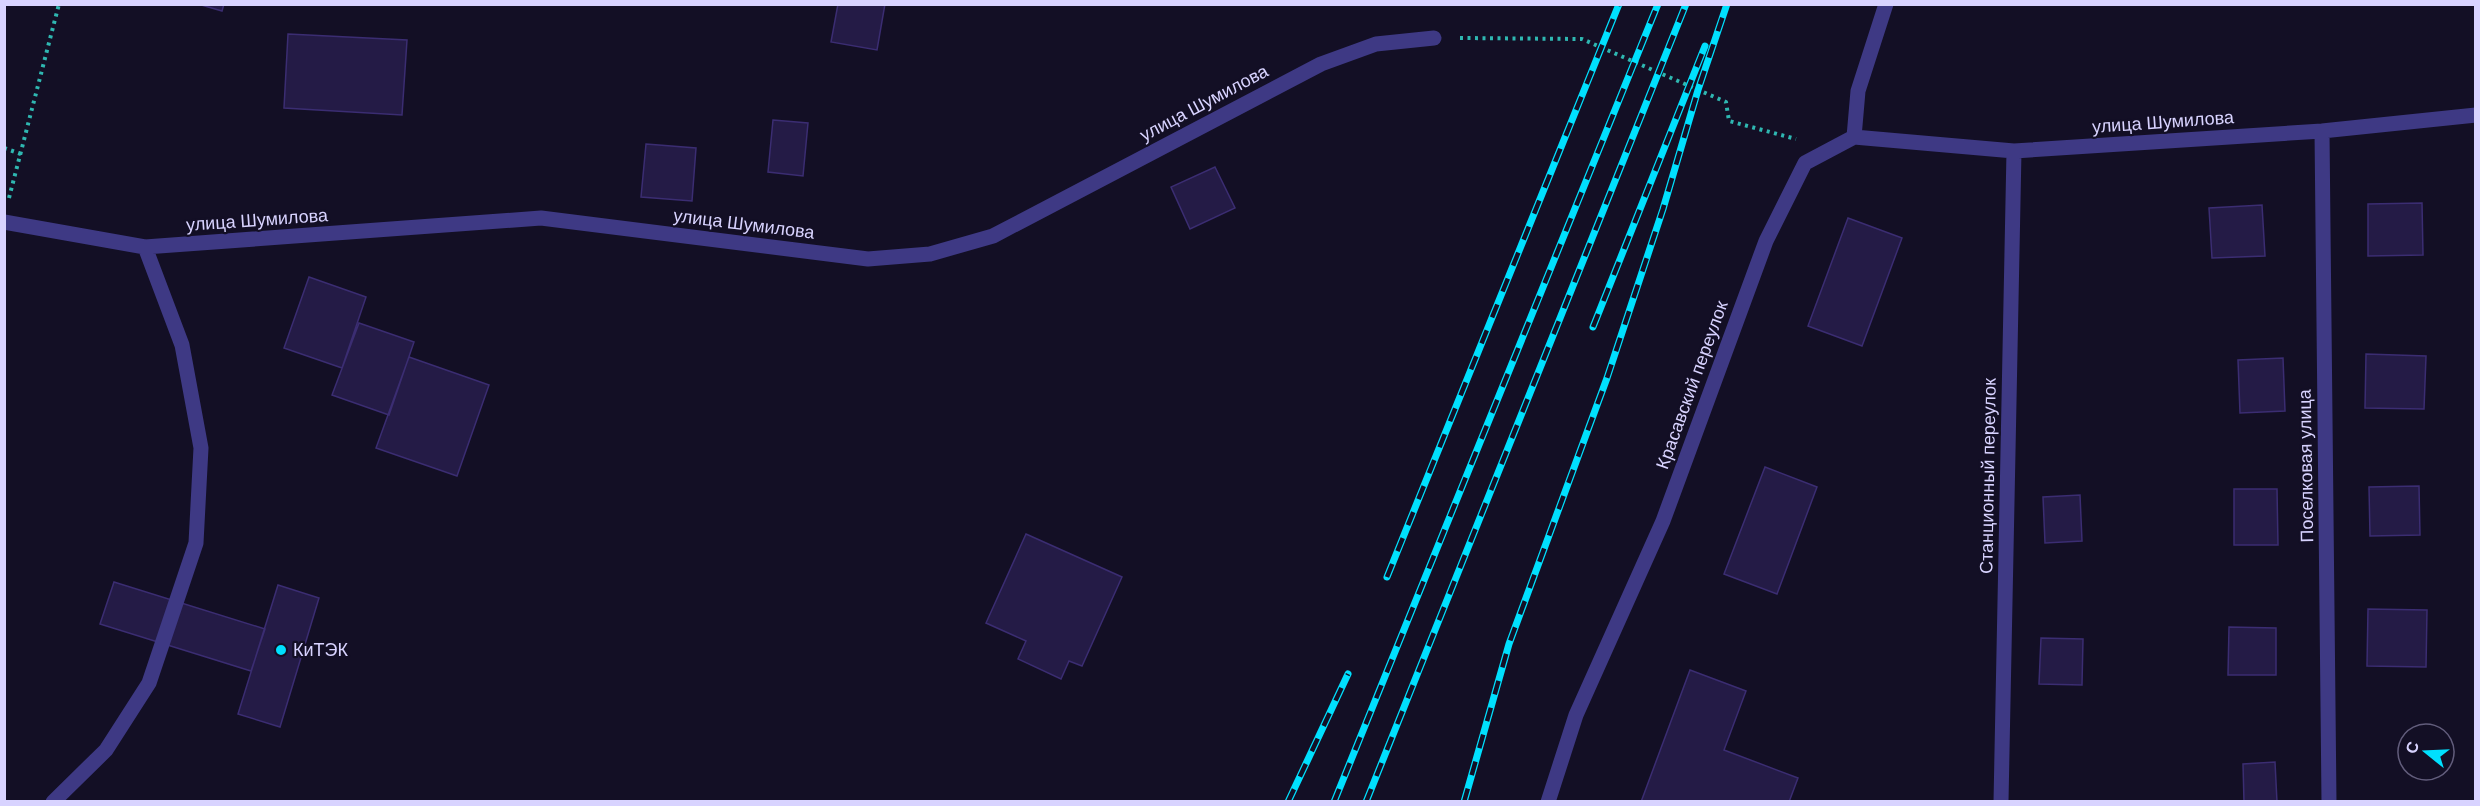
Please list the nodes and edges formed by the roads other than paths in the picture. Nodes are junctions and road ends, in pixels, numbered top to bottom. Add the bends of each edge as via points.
1 (1886, 4) edge
2 (1434, 38) road end
3 (2475, 115) edge
4 (2322, 131) junction
5 (1854, 137) junction
6 (2014, 151) junction
7 (4, 222) edge
8 (146, 248) junction
9 (53, 801) edge
10 (1548, 801) edge
11 (2001, 801) edge
12 (2329, 801) edge

1 - 5 street via 1858,91
2 - 8 street, улица Шумилова via 1376,44 1321,64 993,236 930,254 868,259 541,218
3 - 4 street, улица Шумилова
4 - 6 street, улица Шумилова
4 - 12 street, Поселковая улица
5 - 6 street, улица Шумилова
5 - 10 street, Красавский переулок via 1805,164 1766,241 1663,521 1576,715
6 - 11 street, Станционный переулок
7 - 8 street, улица Шумилова
8 - 9 street via 182,345 201,448 196,543 149,683 106,750

